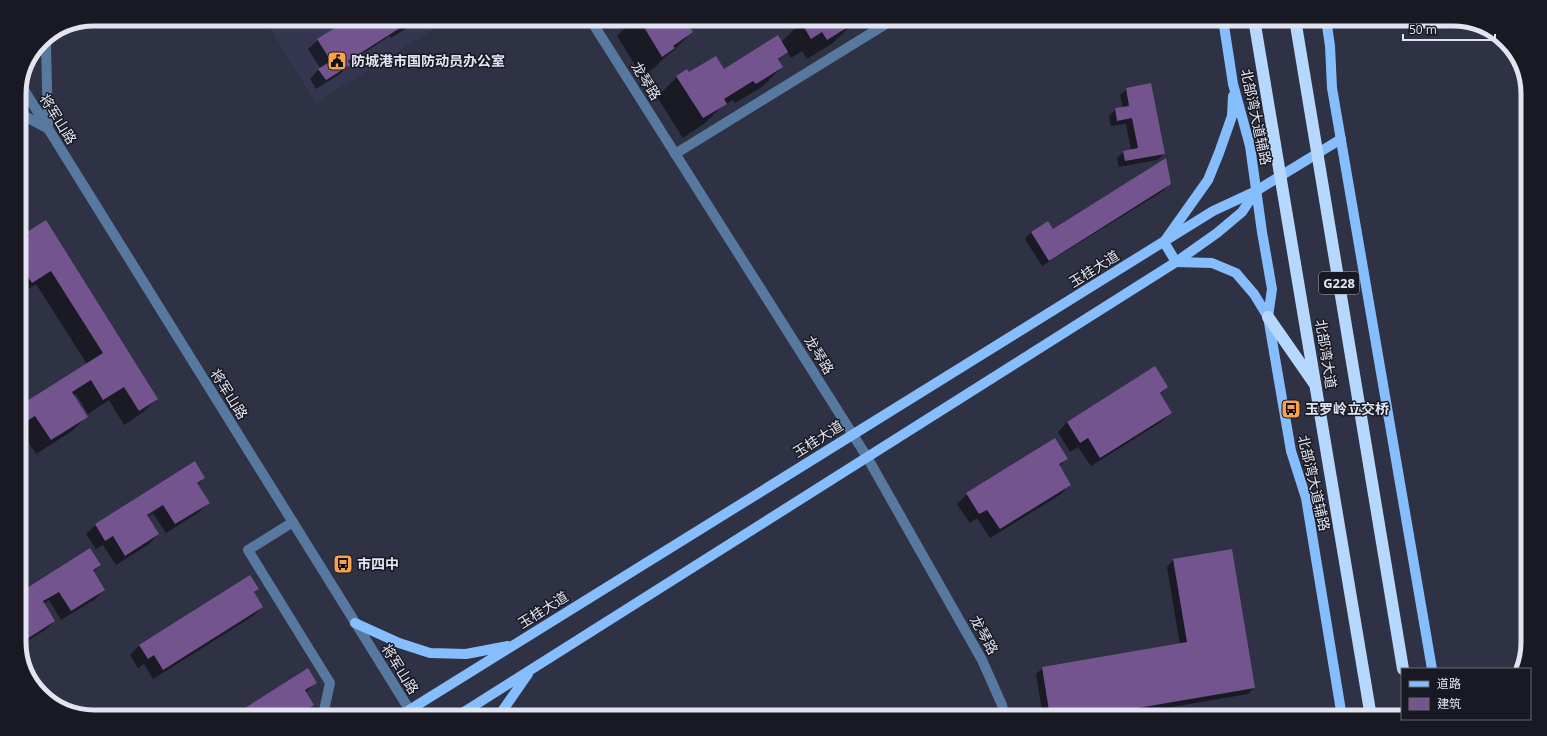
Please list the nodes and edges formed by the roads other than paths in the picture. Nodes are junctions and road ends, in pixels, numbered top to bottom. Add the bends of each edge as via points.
1 (594, 26) edge
2 (883, 26) edge
3 (1224, 26) edge
4 (1255, 26) edge
5 (1296, 26) edge
6 (1327, 26) edge
7 (46, 46) edge
8 (1233, 84) junction
9 (26, 93) edge
10 (26, 117) edge
11 (48, 129) junction
12 (1341, 139) junction
13 (1318, 153) junction
14 (675, 154) junction
15 (1281, 176) junction
16 (1256, 191) junction
17 (1164, 242) junction
18 (1176, 262) junction
19 (1268, 317) junction
20 (1316, 386) junction
21 (853, 434) junction
22 (867, 457) junction
23 (293, 522) junction
24 (355, 623) junction
25 (514, 645) junction
26 (1403, 668) edge
27 (1432, 668) edge
28 (531, 670) junction
29 (324, 710) edge
30 (409, 710) edge
31 (418, 710) edge
32 (467, 710) edge
33 (503, 710) edge
34 (1003, 710) edge
35 (1341, 710) edge
36 (1370, 710) edge

1 - 14 street, 龙琴路
2 - 14 street
3 - 8 main road, 北部湾大道辅路
4 - 15 highway, 北部湾大道 / G228
5 - 13 highway, 北部湾大道 / G228
6 - 12 main road via 1332,88
7 - 11 street
8 - 16 main road, 北部湾大道辅路 via 1250,146
8 - 17 main road via 1232,116 1208,180
9 - 11 street, 将军山路
10 - 11 street
11 - 23 street, 将军山路
12 - 13 main road, 玉桂大道
12 - 27 main road
13 - 15 main road, 玉桂大道
13 - 26 highway, 北部湾大道 / G228
14 - 21 street, 龙琴路
15 - 16 main road, 玉桂大道
15 - 20 highway, 北部湾大道 / G228
16 - 17 main road, 玉桂大道 via 1213,211
16 - 18 main road, 玉桂大道 via 1242,212
16 - 19 main road, 北部湾大道辅路 via 1272,289
17 - 18 main road
17 - 21 main road, 玉桂大道
18 - 19 main road via 1212,263 1236,273 1254,294
18 - 22 main road, 玉桂大道
19 - 20 highway
19 - 35 main road, 北部湾大道辅路 via 1291,451 1306,498
20 - 36 highway, 北部湾大道 / G228
21 - 22 street, 龙琴路
21 - 25 main road, 玉桂大道
22 - 28 main road, 玉桂大道
22 - 34 street, 龙琴路 via 982,660
23 - 24 street, 将军山路
23 - 29 street via 248,550 330,683
24 - 25 main road via 399,643 430,653 466,654
24 - 30 street, 将军山路
25 - 31 main road, 玉桂大道
28 - 32 main road, 玉桂大道
28 - 33 main road

